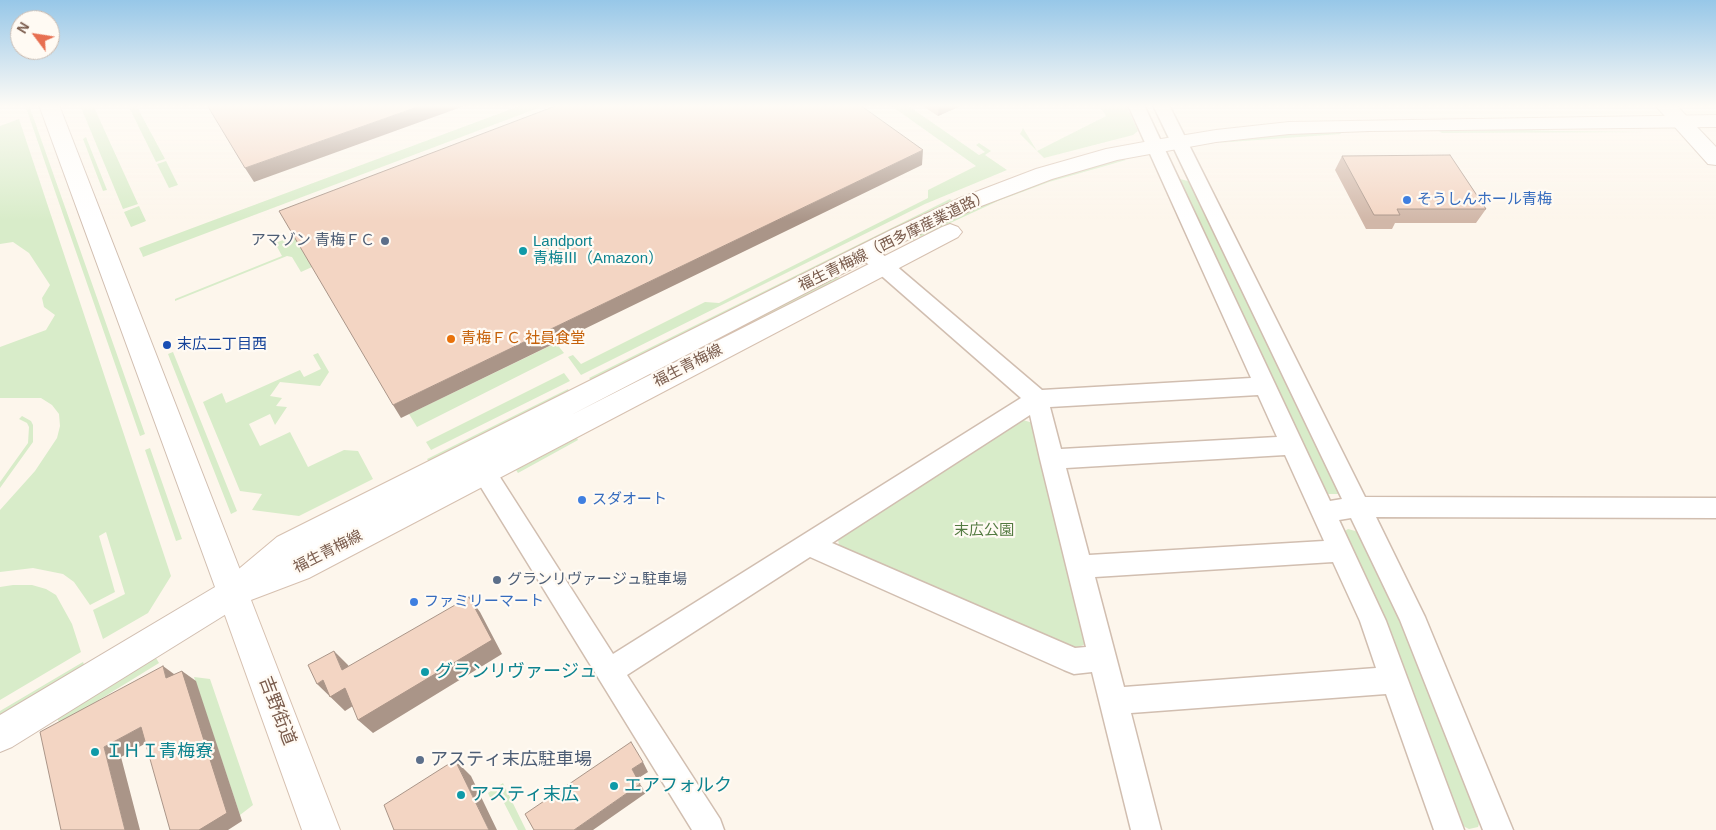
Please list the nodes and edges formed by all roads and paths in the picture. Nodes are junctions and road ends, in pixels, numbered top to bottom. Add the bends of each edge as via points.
1 (64, 144) edge
2 (1154, 144) edge
3 (1180, 144) edge
4 (1204, 144) edge
5 (1702, 144) edge
6 (1183, 149) junction
7 (1158, 153) junction
8 (1716, 159) edge
9 (875, 259) junction
10 (767, 326) joint
11 (696, 350) junction
12 (1265, 386) junction
13 (1037, 399) junction
14 (1292, 445) junction
15 (1052, 459) junction
16 (478, 462) junction
17 (1358, 507) junction
18 (1716, 508) edge
19 (1322, 512) junction
20 (808, 544) junction
21 (1340, 551) junction
22 (1081, 568) junction
23 (233, 593) junction
24 (1101, 659) junction
25 (610, 671) junction
26 (1395, 680) junction
27 (1114, 701) junction
28 (0, 735) edge
29 (321, 830) edge
30 (709, 830) edge
31 (1146, 830) edge
32 (1449, 830) edge
33 (1498, 830) edge

1 - 23 main road, 吉野街道
2 - 7 street
3 - 6 street
4 - 6 main road, 福生青梅線（西多摩産業道路）
5 - 8 main road
6 - 7 main road, 福生青梅線（西多摩産業道路）
6 - 17 street
7 - 9 main road, 福生青梅線（西多摩産業道路） via 1090,161 1016,184 950,211
7 - 12 street
9 - 10 main road, 福生青梅線（西多摩産業道路）
9 - 11 main road, 福生青梅線（西多摩産業道路）
9 - 13 street
10 - 11 main road, 福生青梅線
11 - 16 main road, 福生青梅線 via 588,402
12 - 13 street
12 - 14 street
13 - 15 street
13 - 20 street
14 - 15 street
14 - 19 street
15 - 22 street
16 - 23 main road, 福生青梅線 via 288,546
16 - 25 street
17 - 18 street
17 - 19 street
17 - 33 street via 1412,617
19 - 21 street
20 - 24 street via 1074,661
20 - 25 street
21 - 22 street
21 - 26 street via 1373,622
22 - 24 street
23 - 28 main road, 福生青梅線
23 - 29 main road, 吉野街道
24 - 27 street
25 - 30 street
26 - 27 street
26 - 32 street
27 - 31 street

